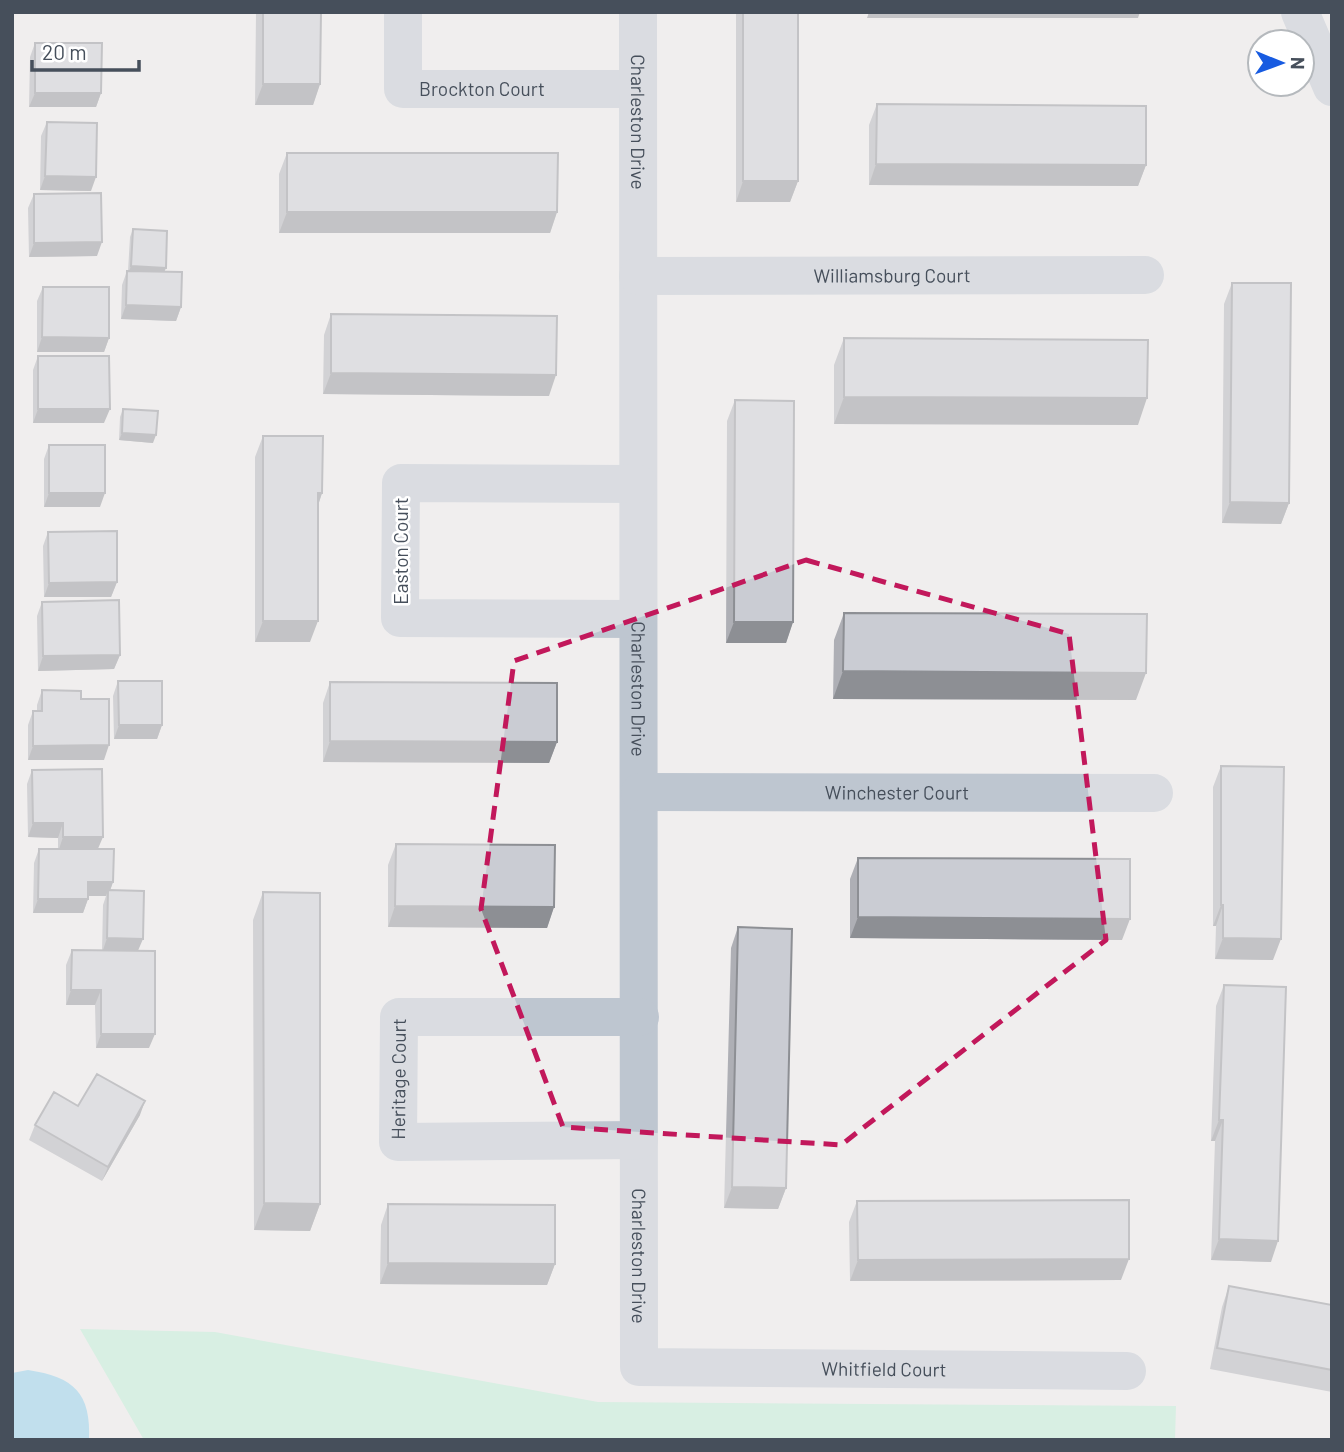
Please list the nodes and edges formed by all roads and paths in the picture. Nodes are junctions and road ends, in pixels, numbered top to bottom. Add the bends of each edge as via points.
1 (403, 12) edge
2 (638, 12) edge
3 (1300, 12) edge
4 (1332, 87) edge
5 (638, 89) junction
6 (1145, 275) dead end
7 (638, 276) junction
8 (638, 484) junction
9 (638, 619) junction
10 (640, 792) junction
11 (1154, 793) dead end
12 (640, 1017) junction
13 (639, 1140) junction
14 (639, 1367) joint
15 (1127, 1371) dead end

1 - 5 street, Brockton Court via 403,89
2 - 5 street, Charleston Drive
3 - 4 street
5 - 7 street, Charleston Drive
6 - 7 street, Williamsburg Court
7 - 8 street, Charleston Drive
8 - 9 street, Charleston Drive
8 - 9 street, Easton Court via 401,483 400,618
9 - 10 street, Charleston Drive
10 - 11 street, Winchester Court
10 - 12 street, Charleston Drive
12 - 13 street, Charleston Drive
12 - 13 street, Heritage Court via 399,1017 398,1142
13 - 14 street, Charleston Drive
14 - 15 street, Whitfield Court

